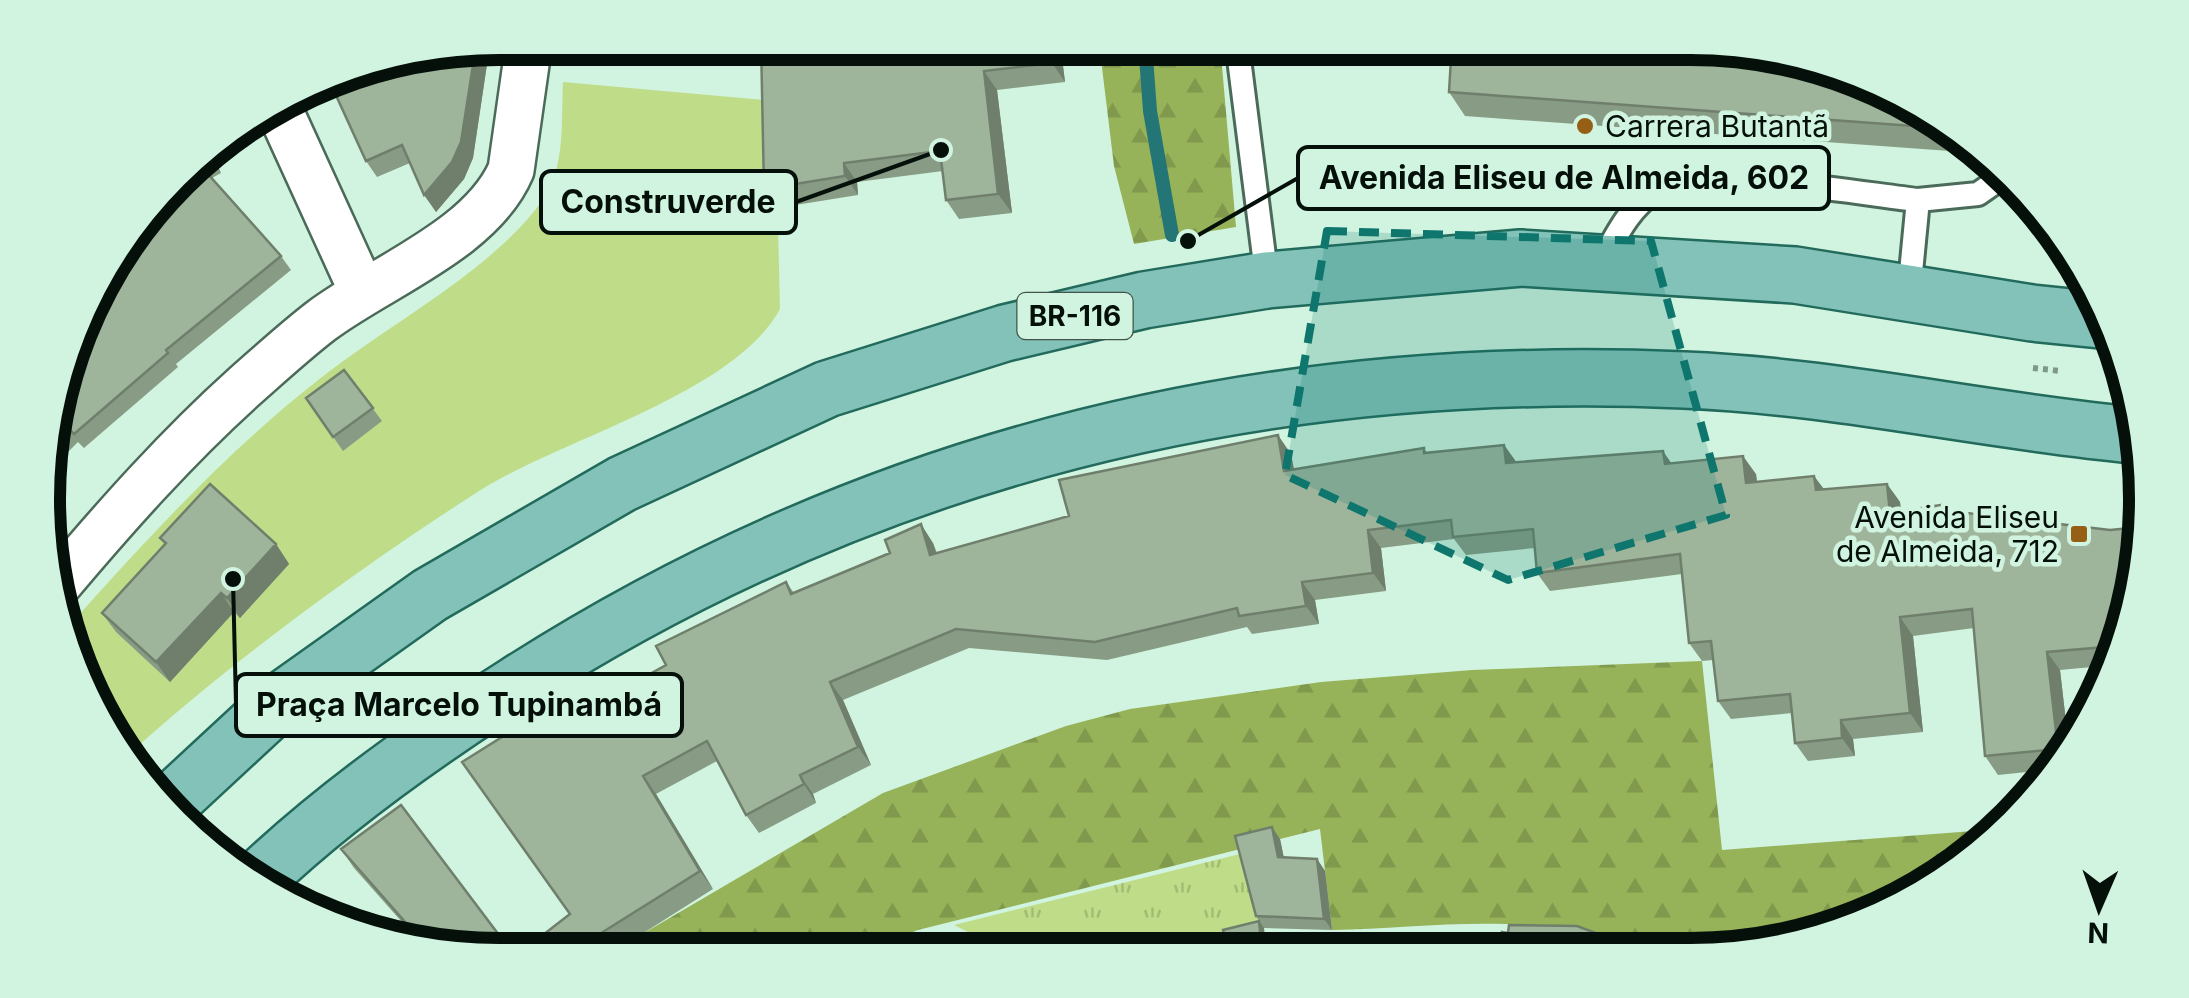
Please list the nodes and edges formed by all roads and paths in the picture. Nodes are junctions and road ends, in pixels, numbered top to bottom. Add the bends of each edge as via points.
1 (526, 60) edge
2 (1240, 60) edge
3 (283, 117) edge
4 (1994, 183) edge
5 (1918, 200) junction
6 (1601, 263) junction
7 (1267, 280) junction
8 (364, 293) junction
9 (1909, 294) junction
10 (2090, 318) edge
11 (2124, 432) edge
12 (67, 574) edge
13 (177, 796) edge
14 (267, 871) edge

1 - 8 street via 504,186 434,250
2 - 7 lane
3 - 8 street
4 - 5 lane via 1978,194
5 - 6 lane via 1725,180 1678,182 1640,204
5 - 9 lane
6 - 7 main road, BR-116 via 1522,258
6 - 9 main road, BR-116 via 1795,274
7 - 13 main road, BR-116 via 1144,300 986,338 828,389 622,484 430,595 278,702
8 - 12 street via 242,388
9 - 10 main road, BR-116
11 - 14 main road via 1896,399 1688,380 1550,377 1402,382 1275,396 1162,420 967,468 800,530 611,623 444,730

